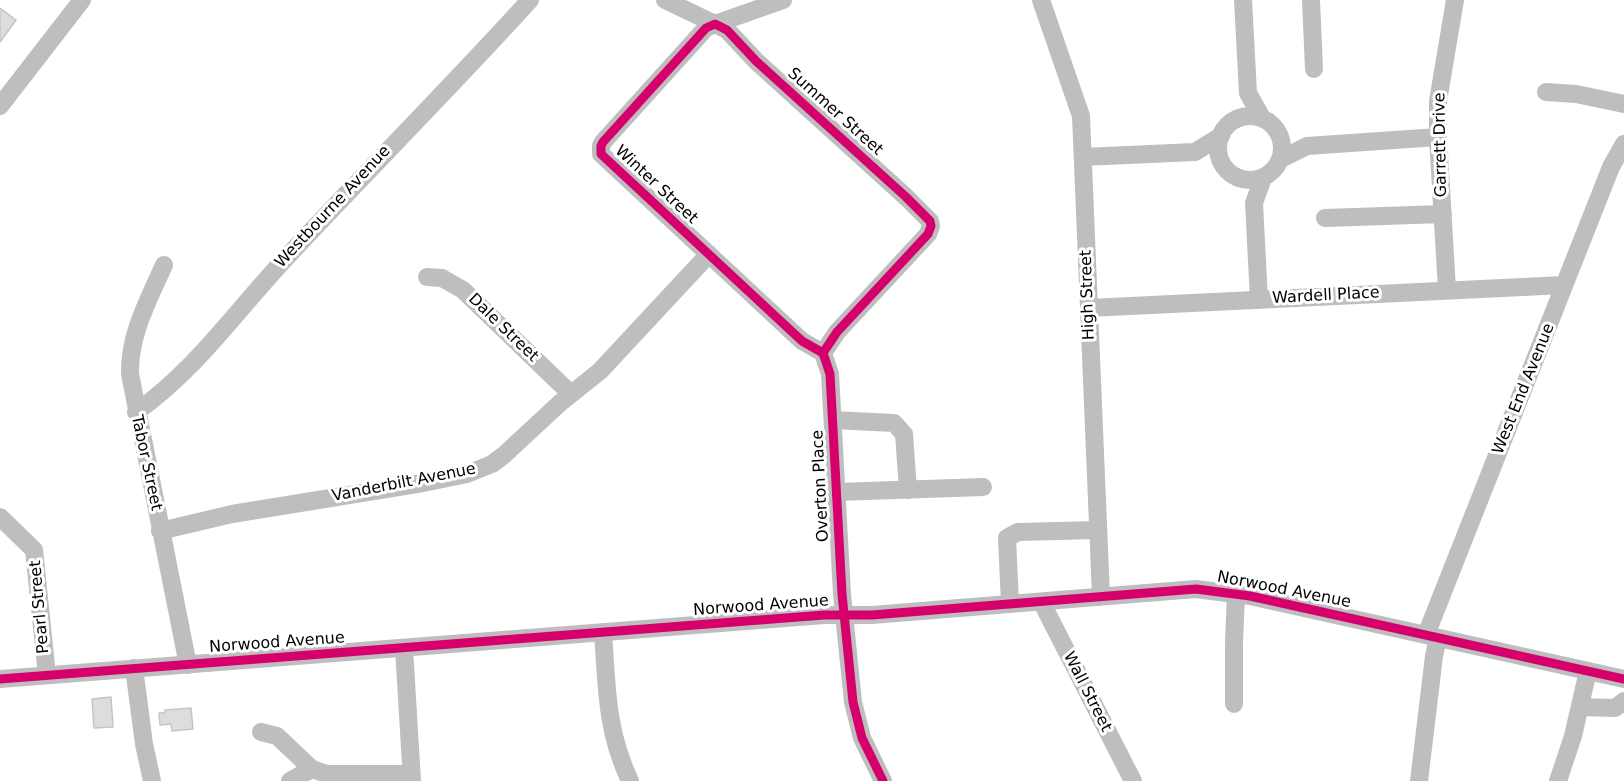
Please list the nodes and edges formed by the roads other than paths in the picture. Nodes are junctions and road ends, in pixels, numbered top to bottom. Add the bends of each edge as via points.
1 (82, 0) edge
2 (530, 0) edge
3 (665, 0) edge
4 (783, 0) edge
5 (1041, 0) edge
6 (1243, 0) edge
7 (1311, 0) edge
8 (1455, 0) edge
9 (715, 24) junction
10 (1314, 69) dead end
11 (1546, 92) dead end
12 (1248, 93) junction
13 (1624, 104) edge
14 (0, 106) edge
15 (1262, 118) junction
16 (1236, 119) junction
17 (1280, 134) junction
18 (1221, 136) junction
19 (1438, 137) junction
20 (1624, 144) edge
21 (1307, 146) junction
22 (1195, 152) junction
23 (1083, 157) junction
24 (1281, 159) junction
25 (1221, 163) junction
26 (1263, 178) junction
27 (1239, 179) junction
28 (1254, 203) junction
29 (1443, 214) junction
30 (1325, 218) dead end
31 (709, 254) junction
32 (164, 266) dead end
33 (427, 277) dead end
34 (1564, 285) junction
35 (1447, 291) junction
36 (1259, 300) junction
37 (1089, 308) junction
38 (823, 353) junction
39 (571, 394) junction
40 (136, 412) junction
41 (833, 420) junction
42 (983, 487) dead end
43 (908, 490) junction
44 (837, 492) junction
45 (0, 516) edge
46 (1097, 530) junction
47 (160, 531) junction
48 (1236, 593) junction
49 (1101, 597) junction
50 (1042, 603) junction
51 (1010, 604) junction
52 (845, 615) junction
53 (603, 633) junction
54 (1432, 637) junction
55 (404, 648) junction
56 (188, 665) junction
57 (134, 668) junction
58 (1588, 671) junction
59 (47, 675) junction
60 (0, 679) edge
61 (1624, 679) edge
62 (1624, 701) edge
63 (1234, 704) dead end
64 (1580, 707) junction
65 (261, 732) dead end
66 (312, 770) junction
67 (412, 778) edge
68 (152, 781) edge
69 (290, 781) edge
70 (630, 781) edge
71 (883, 781) edge
72 (1133, 781) edge
73 (1419, 781) edge
74 (1557, 781) edge

1 - 14 street
2 - 40 street, Westbourne Avenue via 250,297 190,368
3 - 9 street, Summer Street
4 - 9 street
5 - 23 street, High Street via 1081,116
6 - 12 street
7 - 10 street
8 - 19 street, Garrett Drive via 1439,91
9 - 31 street, Winter Street via 706,28 601,146 604,158
9 - 38 street, Summer Street via 728,30 930,221 928,234 837,332
11 - 13 street
12 - 15 street
12 - 16 street
15 - 16 street
15 - 17 street
16 - 18 street
17 - 21 street
17 - 24 street
18 - 22 street
18 - 25 street
19 - 21 street
19 - 29 street, Garrett Drive
20 - 34 street, West End Avenue
21 - 24 street
22 - 23 street
22 - 25 street
23 - 37 street, High Street
24 - 26 street via 1271,174
25 - 27 street
26 - 27 street
26 - 28 street
27 - 28 street
28 - 36 street
29 - 30 street
29 - 35 street, Garrett Drive
31 - 38 street, Winter Street via 802,341
31 - 39 street, Vanderbilt Avenue via 621,350
32 - 40 street, Tabor Street via 131,346 130,374
33 - 39 street, Dale Street via 442,278 463,290
34 - 35 street, Wardell Place
34 - 54 street, West End Avenue
35 - 36 street, Wardell Place
36 - 37 street, Wardell Place
37 - 46 street, High Street
38 - 41 street, Overton Place via 830,374
39 - 47 street, Vanderbilt Avenue via 504,455 481,470 232,514
40 - 47 street, Tabor Street
41 - 43 street via 894,423 904,434
41 - 44 street, Overton Place
42 - 43 street
43 - 44 street
44 - 52 street, Overton Place
45 - 59 street, Pearl Street via 34,550
46 - 49 street, High Street
46 - 51 street via 1018,532 1007,538
47 - 56 street, Tabor Street
48 - 49 street, Norwood Avenue via 1196,589
48 - 54 street, Norwood Avenue
48 - 63 street
49 - 50 street, Norwood Avenue
50 - 51 street, Norwood Avenue
50 - 72 street, Wall Street
51 - 52 street, Norwood Avenue
52 - 53 street, Norwood Avenue
52 - 71 street, Overton Place via 857,722
53 - 55 street, Norwood Avenue
53 - 70 street via 609,720
54 - 58 street, Norwood Avenue
54 - 73 street, West End Avenue via 1434,656
55 - 56 street, Norwood Avenue
55 - 67 street
56 - 57 street, Norwood Avenue
57 - 59 street, Norwood Avenue
57 - 68 street
58 - 61 street, Norwood Avenue
58 - 64 street
59 - 60 street, Norwood Avenue
62 - 64 street via 1616,708
64 - 74 street
65 - 66 street via 276,736
66 - 67 street
66 - 69 street

